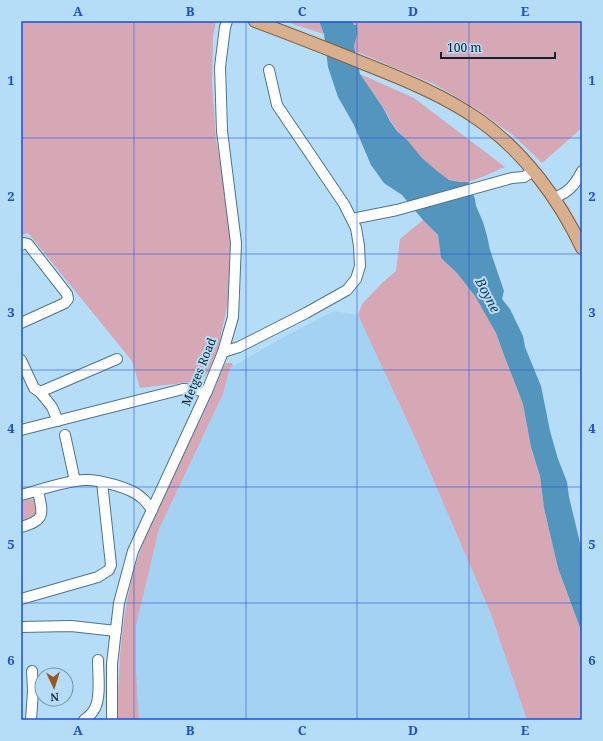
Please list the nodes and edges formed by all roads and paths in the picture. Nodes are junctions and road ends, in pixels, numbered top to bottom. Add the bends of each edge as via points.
1 (227, 21) edge
2 (255, 21) edge
3 (270, 21) edge
4 (305, 39) junction
5 (269, 70) dead end
6 (533, 171) junction
7 (582, 171) edge
8 (554, 198) junction
9 (352, 219) junction
10 (579, 232) edge
11 (21, 244) edge
12 (582, 248) edge
13 (21, 323) edge
14 (223, 352) junction
15 (117, 359) dead end
16 (21, 360) edge
17 (207, 391) junction
18 (40, 392) junction
19 (58, 421) junction
20 (21, 430) edge
21 (65, 435) dead end
22 (75, 481) junction
23 (102, 482) junction
24 (38, 491) junction
25 (21, 495) edge
26 (152, 510) junction
27 (21, 526) edge
28 (21, 600) edge
29 (21, 627) edge
30 (116, 631) junction
31 (98, 660) dead end
32 (32, 671) dead end
33 (31, 720) edge
34 (84, 720) edge
35 (112, 720) edge

1 - 14 street, Metges Road via 220,67 222,131 236,243 233,317
2 - 4 main road
3 - 4 main road
4 - 6 main road via 388,72 479,120 520,155
5 - 9 street via 277,105
6 - 8 main road
6 - 9 street via 524,177
7 - 8 street via 571,188
8 - 10 main road
9 - 14 street via 356,228 360,266 356,279 347,290 239,347
10 - 12 main road
11 - 13 street via 28,244 67,294 68,299 65,304
14 - 17 street, Metges Road
15 - 18 street
16 - 18 street via 34,388
17 - 19 street via 183,389
17 - 26 street, Metges Road
18 - 19 street via 52,407
19 - 20 street
21 - 22 street
22 - 23 street
22 - 24 street
23 - 26 street via 126,488 141,497
23 - 28 street via 111,565 109,570 98,577
24 - 25 street
24 - 27 street via 41,514 38,520
26 - 30 street, Metges Road via 133,551
29 - 30 street via 71,626
30 - 35 street, Metges Road via 112,664
31 - 34 street via 97,702 95,709
32 - 33 street

